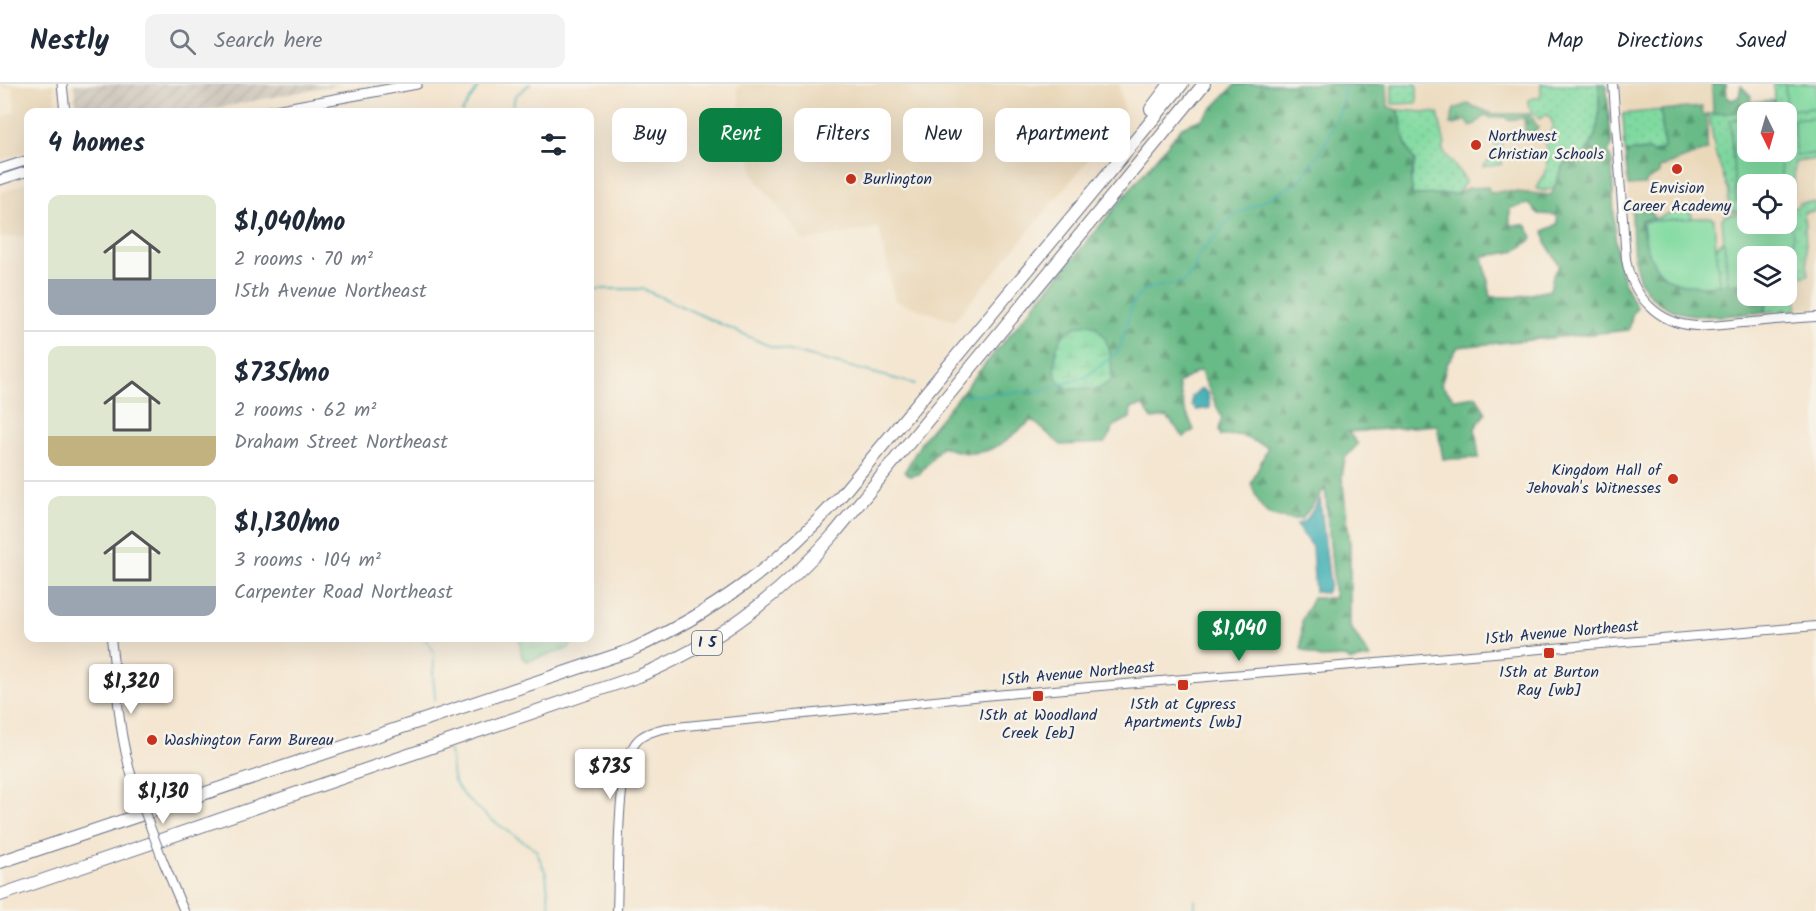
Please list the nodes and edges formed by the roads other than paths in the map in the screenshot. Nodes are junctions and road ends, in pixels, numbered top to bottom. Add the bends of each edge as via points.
1 (62, 84) edge
2 (417, 84) edge
3 (1170, 84) edge
4 (1182, 84) edge
5 (1204, 84) edge
6 (1612, 84) edge
7 (65, 108) edge
8 (286, 108) edge
9 (1138, 137) junction
10 (24, 161) edge
11 (0, 170) edge
12 (24, 172) edge
13 (0, 180) edge
14 (1816, 317) edge
15 (1816, 626) edge
16 (111, 642) edge
17 (0, 862) edge
18 (0, 895) edge
19 (184, 911) edge
20 (617, 911) edge

1 - 7 main road
2 - 8 main road
3 - 9 highway via 1143,119
4 - 9 highway, I 5
5 - 18 highway, I 5 via 834,534 778,592 730,629 639,676
6 - 14 street via 1629,273 1642,300 1661,316 1696,326
9 - 17 highway, I 5 via 839,498 796,543 734,594 629,651
10 - 11 main road
12 - 13 main road
15 - 20 street, 15th Avenue Northeast via 994,695 666,728 639,739 626,760
16 - 19 street, bridge via 124,752

